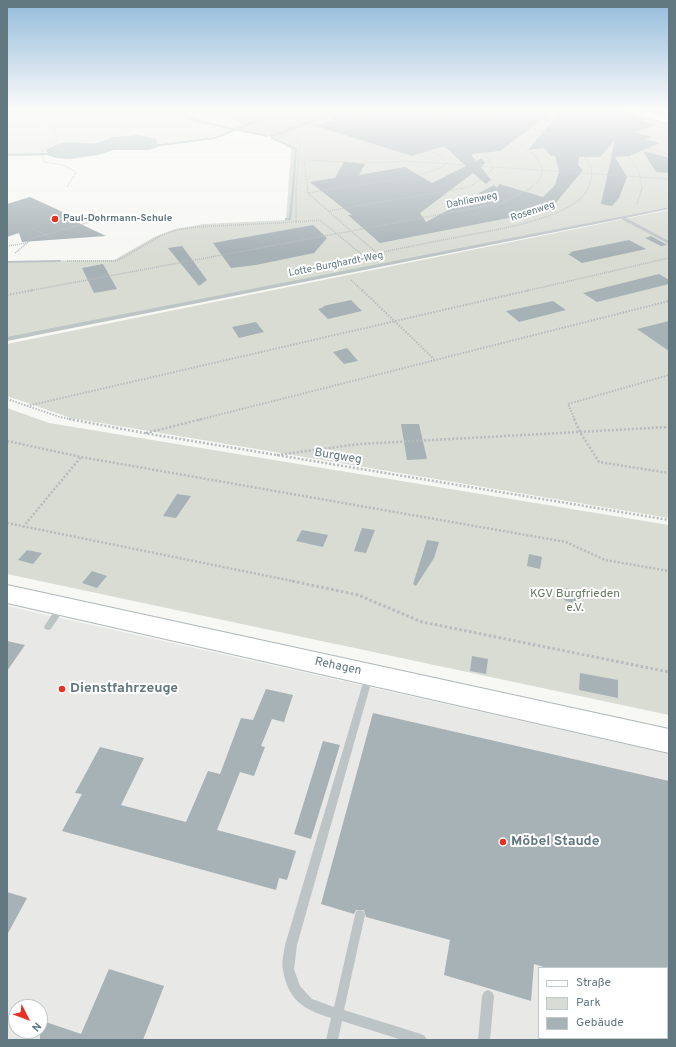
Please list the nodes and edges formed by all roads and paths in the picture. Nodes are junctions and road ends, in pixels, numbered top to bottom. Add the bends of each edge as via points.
1 (43, 157) edge
2 (299, 157) edge
3 (442, 157) edge
4 (488, 157) edge
5 (536, 157) edge
6 (583, 157) edge
7 (630, 157) edge
8 (304, 160) dead end
9 (308, 160) dead end
10 (382, 162) junction
11 (377, 163) dead end
12 (446, 164) junction
13 (493, 168) junction
14 (543, 170) junction
15 (592, 173) junction
16 (643, 177) junction
17 (669, 179) edge
18 (67, 187) dead end
19 (308, 193) junction
20 (637, 204) dead end
21 (669, 208) edge
22 (328, 211) junction
23 (112, 216) dead end
24 (621, 217) junction
25 (296, 222) junction
26 (33, 229) dead end
27 (351, 231) junction
28 (44, 234) junction
29 (337, 234) junction
30 (54, 239) dead end
31 (26, 243) junction
32 (669, 243) edge
33 (7, 246) edge
34 (12, 256) joint
35 (669, 258) edge
36 (59, 261) joint
37 (7, 262) edge
38 (376, 266) junction
39 (344, 273) junction
40 (7, 295) edge
41 (669, 301) edge
42 (395, 321) junction
43 (7, 339) edge
44 (435, 360) junction
45 (669, 375) edge
46 (7, 398) edge
47 (26, 406) junction
48 (669, 427) edge
49 (580, 432) junction
50 (144, 433) junction
51 (7, 441) edge
52 (273, 455) junction
53 (81, 457) junction
54 (669, 473) edge
55 (669, 520) edge
56 (7, 524) edge
57 (23, 526) junction
58 (669, 571) edge
59 (7, 594) edge
60 (62, 606) junction
61 (48, 627) dead end
62 (669, 672) edge
63 (370, 674) junction
64 (669, 741) edge
65 (360, 915) dead end
66 (488, 996) dead end
67 (338, 1014) junction
68 (332, 1040) edge
69 (421, 1040) edge
70 (484, 1040) edge

1 - 18 path via 44,162 63,165 76,172
2 - 25 path
3 - 12 path
4 - 13 path
5 - 14 path
6 - 15 path via 589,163
7 - 16 path
8 - 19 path
9 - 10 path
10 - 11 path
10 - 12 path
12 - 13 path
12 - 19 path via 427,173
13 - 14 path
13 - 22 path via 486,178 460,189
14 - 15 path
14 - 27 path, Dahlienweg via 540,179 529,190 502,203
15 - 16 path
15 - 27 path, Rosenweg via 592,182 582,198 560,211 531,222 377,253
16 - 17 path
16 - 20 path
19 - 22 path
21 - 24 lane, Lotte-Burghardt-Weg
22 - 27 path
23 - 28 path
24 - 32 lane
24 - 38 lane, Lotte-Burghardt-Weg
25 - 29 path via 320,220
25 - 36 path via 177,230 162,235 117,261
26 - 28 path
27 - 29 path
28 - 30 path
28 - 31 path
29 - 38 path
29 - 40 path
31 - 33 path
31 - 34 path
34 - 37 lane
35 - 42 path
36 - 37 lane
38 - 39 lane, Lotte-Burghardt-Weg
39 - 42 path
39 - 43 lane, Lotte-Burghardt-Weg
41 - 44 path
42 - 44 path
42 - 47 path
44 - 50 path
45 - 49 path via 568,404
46 - 47 path, Burgweg
47 - 50 path, Burgweg via 60,417
48 - 49 path
49 - 52 path via 360,444
49 - 54 path via 599,462
50 - 52 path, Burgweg
51 - 53 path
52 - 55 path, Burgweg
53 - 57 path
53 - 58 path via 566,542 605,560
56 - 57 path
57 - 62 path via 358,595 422,622
59 - 60 street, Rehagen
60 - 61 lane
60 - 63 street, Rehagen
63 - 64 street, Rehagen
63 - 67 lane via 291,945 288,968 295,990 308,1003
65 - 67 lane
66 - 70 lane
67 - 68 lane
67 - 69 lane

